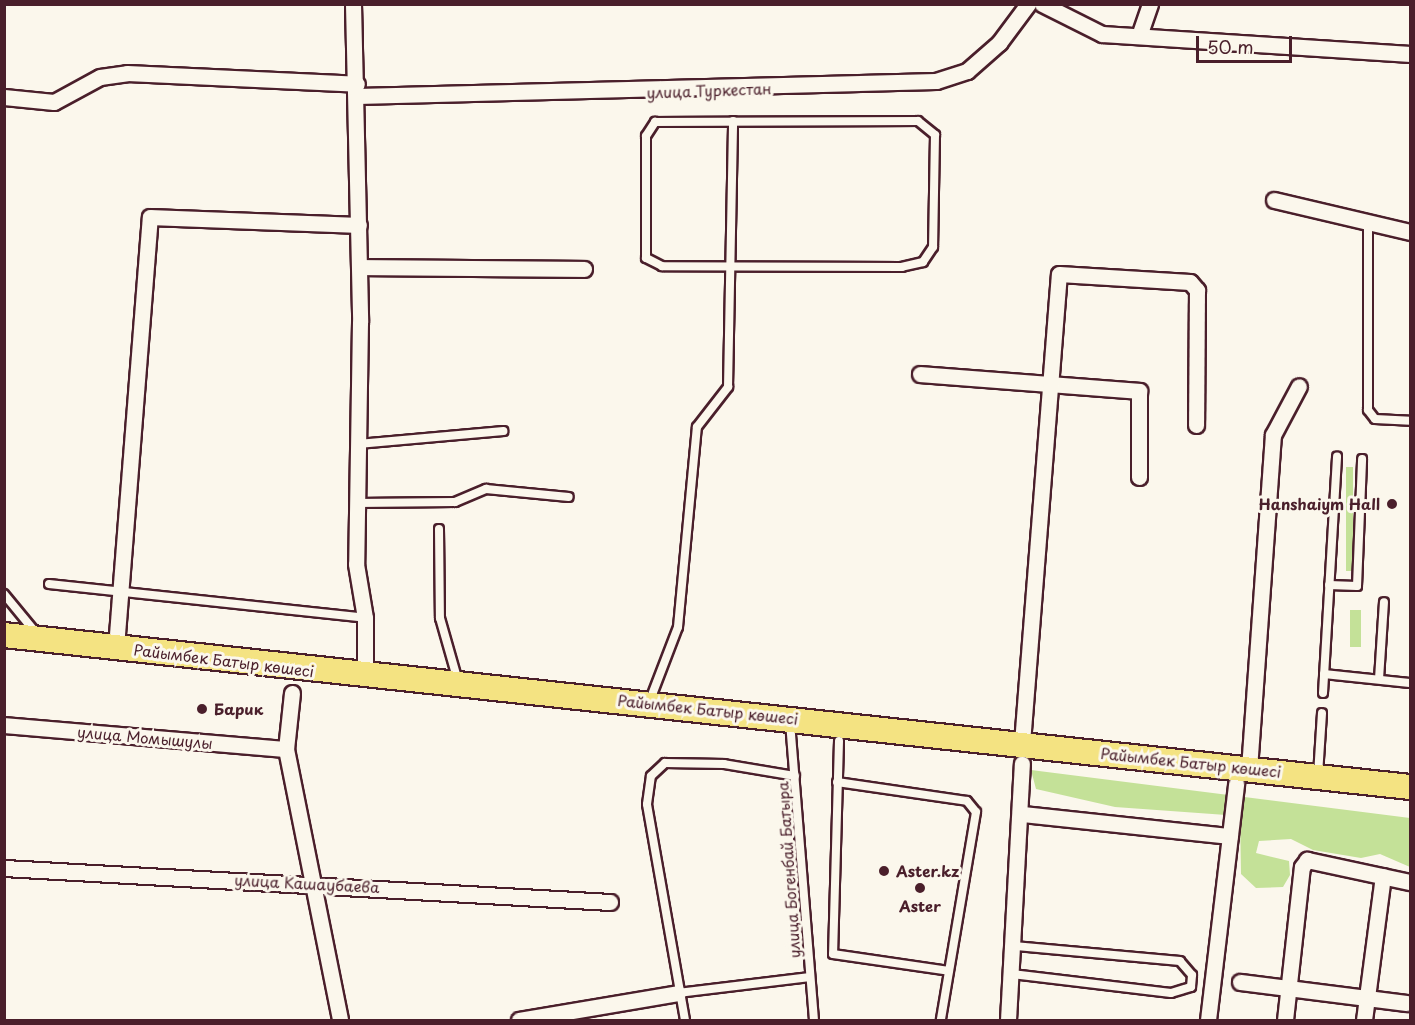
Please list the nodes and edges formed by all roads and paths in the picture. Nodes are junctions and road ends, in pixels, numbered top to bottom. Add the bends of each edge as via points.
1 (353, 4) edge
2 (1028, 4) edge
3 (1041, 4) edge
4 (1150, 4) edge
5 (1140, 33) junction
6 (1410, 54) edge
7 (357, 90) junction
8 (4, 97) edge
9 (733, 121) junction
10 (1274, 200) dead end
11 (1368, 224) junction
12 (359, 225) junction
13 (1410, 232) edge
14 (729, 266) junction
15 (360, 267) junction
16 (584, 269) dead end
17 (920, 374) dead end
18 (1048, 385) junction
19 (1299, 386) dead end
20 (1410, 421) edge
21 (1196, 425) dead end
22 (504, 430) dead end
23 (358, 444) junction
24 (1337, 456) dead end
25 (1362, 459) dead end
26 (1139, 477) dead end
27 (568, 496) dead end
28 (357, 503) junction
29 (439, 529) dead end
30 (49, 584) dead end
31 (1329, 585) junction
32 (120, 590) junction
33 (4, 594) edge
34 (1384, 602) dead end
35 (365, 618) junction
36 (4, 635) edge
37 (40, 639) junction
38 (116, 647) junction
39 (1324, 674) junction
40 (365, 675) junction
41 (1379, 679) junction
42 (459, 683) junction
43 (1410, 683) edge
44 (292, 693) dead end
45 (1323, 693) dead end
46 (650, 702) junction
47 (1322, 713) dead end
48 (790, 718) junction
49 (4, 724) edge
50 (839, 741) dead end
51 (286, 749) junction
52 (1022, 753) junction
53 (795, 776) junction
54 (1243, 776) junction
55 (1318, 776) junction
56 (837, 782) junction
57 (1410, 786) edge
58 (1023, 814) junction
59 (1230, 836) junction
60 (4, 868) edge
61 (1383, 876) junction
62 (1410, 882) edge
63 (315, 883) junction
64 (610, 902) dead end
65 (1014, 946) junction
66 (949, 971) junction
67 (1012, 974) junction
68 (810, 977) junction
69 (1240, 982) dead end
70 (1287, 988) junction
71 (678, 993) junction
72 (1367, 999) junction
73 (1407, 1003) dead end
74 (340, 1020) edge
75 (519, 1020) edge
76 (685, 1020) edge
77 (814, 1020) edge
78 (941, 1020) edge
79 (1008, 1020) edge
80 (1208, 1020) edge
81 (1285, 1020) edge
82 (1364, 1020) edge

1 - 7 street
2 - 7 street, улица Туркестан via 999,43 967,71 936,81
3 - 5 street via 1082,29
4 - 5 street
5 - 6 street
7 - 8 street, улица Туркестан via 127,73 100,77 54,102
7 - 12 street
9 - 14 lane
9 - 14 lane via 655,122 648,129 643,251 662,266
9 - 14 lane via 926,123 935,135 933,236 930,255 902,267
10 - 11 street
11 - 13 street
11 - 20 lane via 1368,410 1375,419
12 - 15 street
12 - 32 street via 150,217
14 - 46 lane via 728,387 697,427 678,627
15 - 16 street
15 - 23 street
17 - 18 street
18 - 21 street via 1059,274 1181,279 1197,290
18 - 26 street via 1139,391
18 - 52 street
19 - 54 street via 1273,435
22 - 23 lane
23 - 28 street
24 - 31 lane
25 - 31 lane via 1357,586
27 - 28 lane via 486,489 456,502
28 - 35 street via 356,564
29 - 42 lane via 440,618
30 - 32 lane
31 - 39 lane
32 - 35 lane
32 - 38 street
33 - 37 lane
34 - 41 lane
35 - 40 street
36 - 37 main road, Райымбек Батыр көшесі
37 - 38 main road, Райымбек Батыр көшесі
38 - 40 main road, Райымбек Батыр көшесі
39 - 41 lane
39 - 45 lane
40 - 42 main road, Райымбек Батыр көшесі
41 - 43 lane
42 - 46 main road, Райымбек Батыр көшесі
44 - 51 street
46 - 48 main road, Райымбек Батыр көшесі
47 - 55 lane
48 - 52 main road, Райымбек Батыр көшесі
48 - 53 lane, улица Богенбай Батыра
49 - 51 street, улица Момышулы
50 - 56 lane
51 - 63 street
52 - 54 main road, Райымбек Батыр көшесі
52 - 58 street
53 - 68 lane, улица Богенбай Батыра
53 - 71 lane via 724,764 665,763 651,776 647,804
54 - 55 main road, Райымбек Батыр көшесі
54 - 59 street
55 - 57 main road, Райымбек Батыр көшесі
56 - 66 lane via 833,954
56 - 66 lane via 967,801 976,812
58 - 59 street
58 - 65 street
59 - 80 street
60 - 63 street, улица Кашаубаева
61 - 62 street
61 - 70 street via 1307,860 1302,867
61 - 72 street
63 - 64 street, улица Кашаубаева
63 - 74 street
65 - 67 street
65 - 67 lane via 1180,961 1192,975 1191,987 1171,993
66 - 78 lane
67 - 79 street
68 - 71 lane
68 - 77 lane, улица Богенбай Батыра
69 - 70 street
70 - 72 street
70 - 81 street
71 - 75 street
71 - 76 lane
72 - 73 street
72 - 82 street

